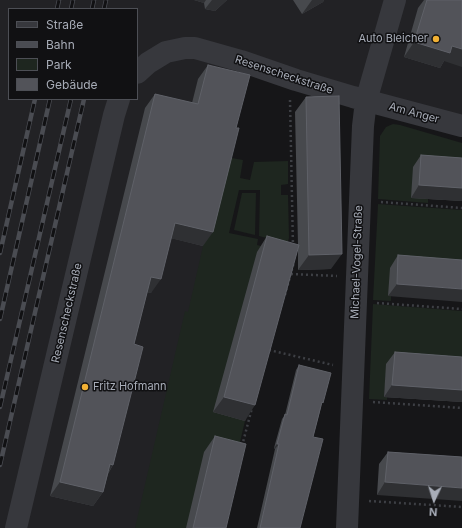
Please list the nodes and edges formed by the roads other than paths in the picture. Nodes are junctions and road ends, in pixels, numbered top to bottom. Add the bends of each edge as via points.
1 (395, 0) edge
2 (138, 71) edge
3 (119, 100) edge
4 (366, 101) junction
5 (462, 126) edge
6 (16, 528) edge
7 (347, 528) edge

1 - 4 street, Michael-Vogel-Straße
2 - 4 street, Resenscheckstraße via 166,52 195,48
3 - 6 street, Resenscheckstraße
4 - 5 street, Am Anger
4 - 7 street, Michael-Vogel-Straße via 359,201

